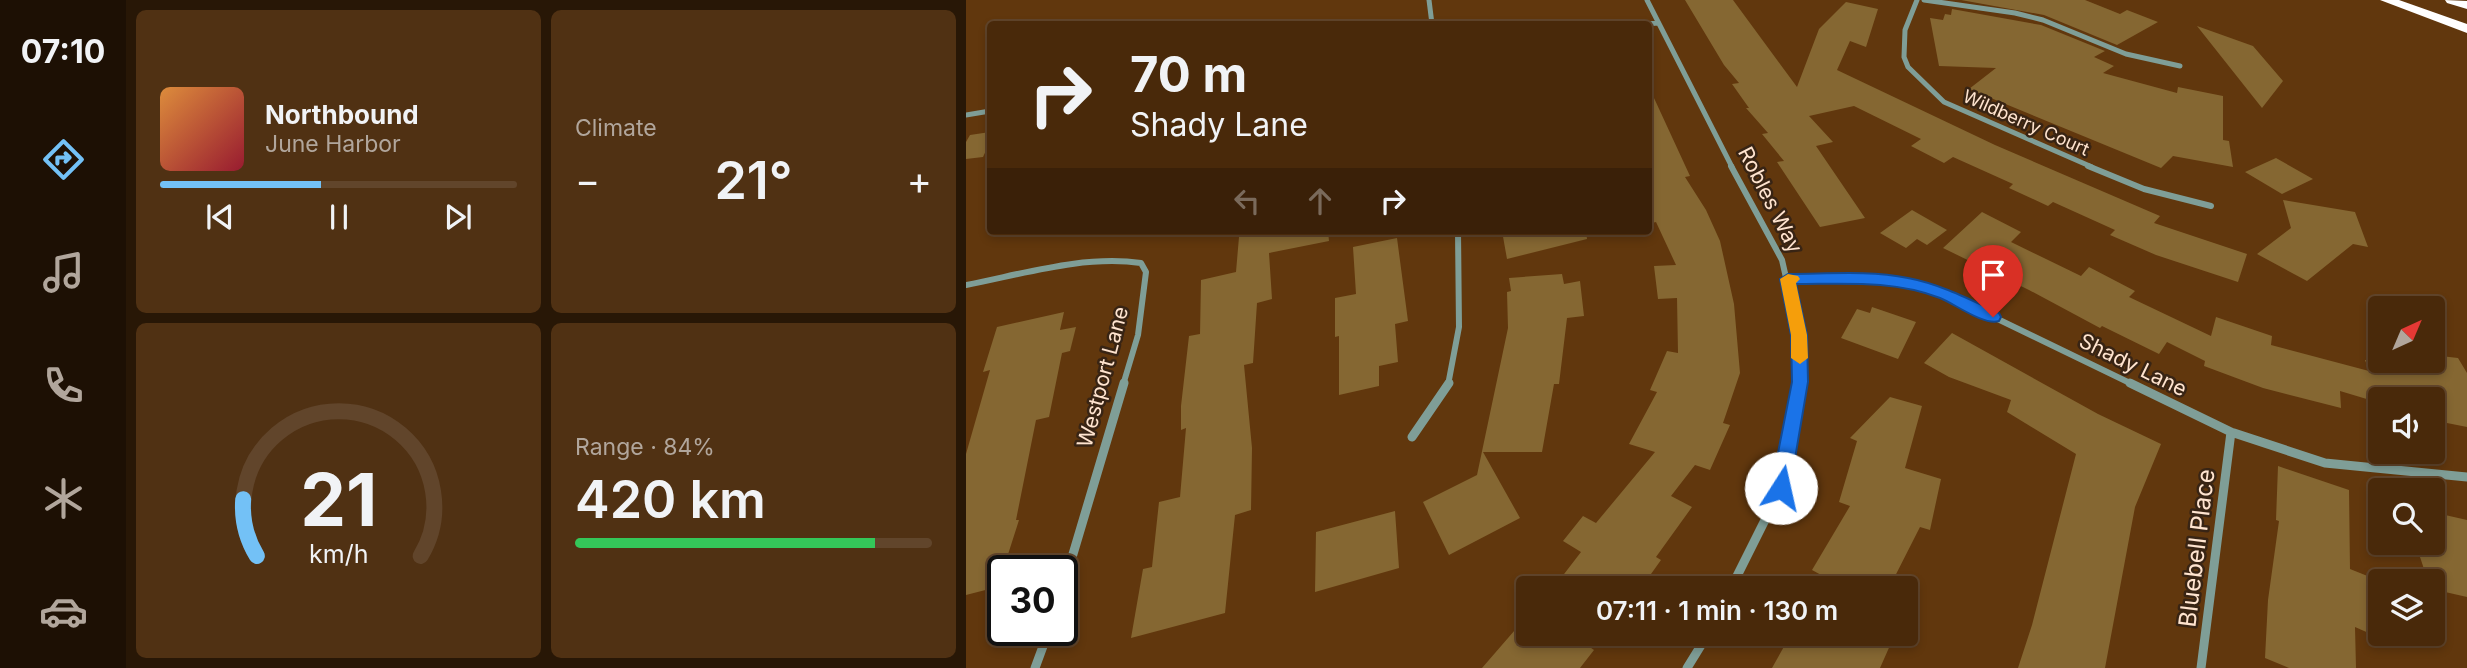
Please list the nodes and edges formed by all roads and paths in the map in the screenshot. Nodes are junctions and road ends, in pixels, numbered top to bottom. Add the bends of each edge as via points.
1 (1429, 0) edge
2 (1647, 0) edge
3 (1917, 0) edge
4 (1924, 0) edge
5 (2386, 0) edge
6 (2452, 0) edge
7 (2467, 5) edge
8 (1432, 21) edge
9 (1658, 23) junction
10 (1652, 24) edge
11 (2467, 29) edge
12 (2180, 66) dead end
13 (987, 112) edge
14 (966, 115) edge
15 (2211, 206) dead end
16 (1458, 235) edge
17 (1788, 279) junction
18 (966, 285) edge
19 (2231, 432) junction
20 (1412, 438) dead end
21 (2467, 477) edge
22 (1073, 555) edge
23 (1737, 576) edge
24 (1043, 646) edge
25 (1700, 646) edge
26 (1035, 668) edge
27 (1686, 668) edge
28 (2201, 668) edge

1 - 8 street
2 - 9 street, Robles Way
3 - 15 street, Wildberry Court via 1905,30 1904,57 1908,67 1944,102 2144,189
4 - 12 street via 2025,15 2126,54
5 - 11 highway
6 - 7 highway
9 - 10 street
9 - 17 street, Robles Way
13 - 14 street
16 - 20 street via 1459,327 1449,383
17 - 19 street, Shady Lane via 1874,279 1946,294
17 - 23 street, Robles Way via 1799,335 1800,382 1781,488
18 - 22 street, Westport Lane via 1106,261 1141,262 1146,272 1138,335
19 - 21 street, Shady Lane via 2325,463
19 - 28 street, Bluebell Place
24 - 26 street
25 - 27 street

